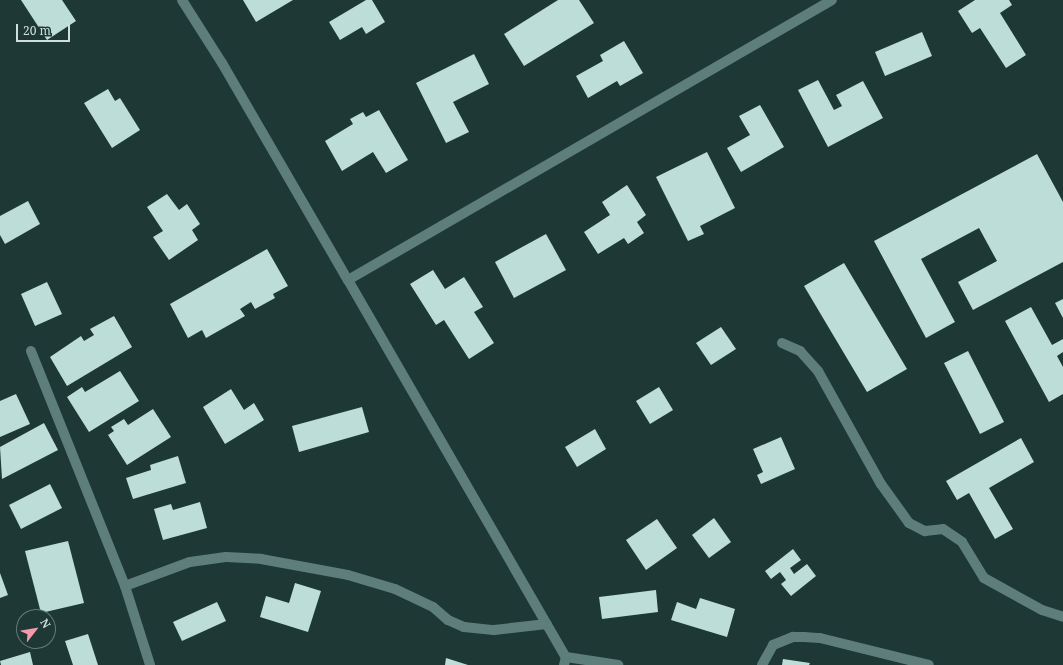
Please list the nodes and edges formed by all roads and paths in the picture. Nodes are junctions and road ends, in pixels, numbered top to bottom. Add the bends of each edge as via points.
1 (182, 0) edge
2 (832, 0) edge
3 (348, 280) junction
4 (782, 343) dead end
5 (31, 351) dead end
6 (125, 586) junction
7 (1063, 617) edge
8 (547, 624) junction
9 (565, 661) edge
10 (150, 665) edge
11 (618, 665) edge
12 (762, 665) edge
13 (929, 665) edge

1 - 3 street via 222,63
2 - 3 street
3 - 8 street
4 - 7 street via 800,351 818,371 881,484 909,523 924,531 943,529 962,542 984,578 1042,610
5 - 6 street
6 - 8 street via 190,562 226,557 260,560 348,575 395,589 433,607 448,620 464,628 494,630
6 - 10 street
8 - 9 street
9 - 11 street
12 - 13 street via 773,645 793,637 804,637 820,638

